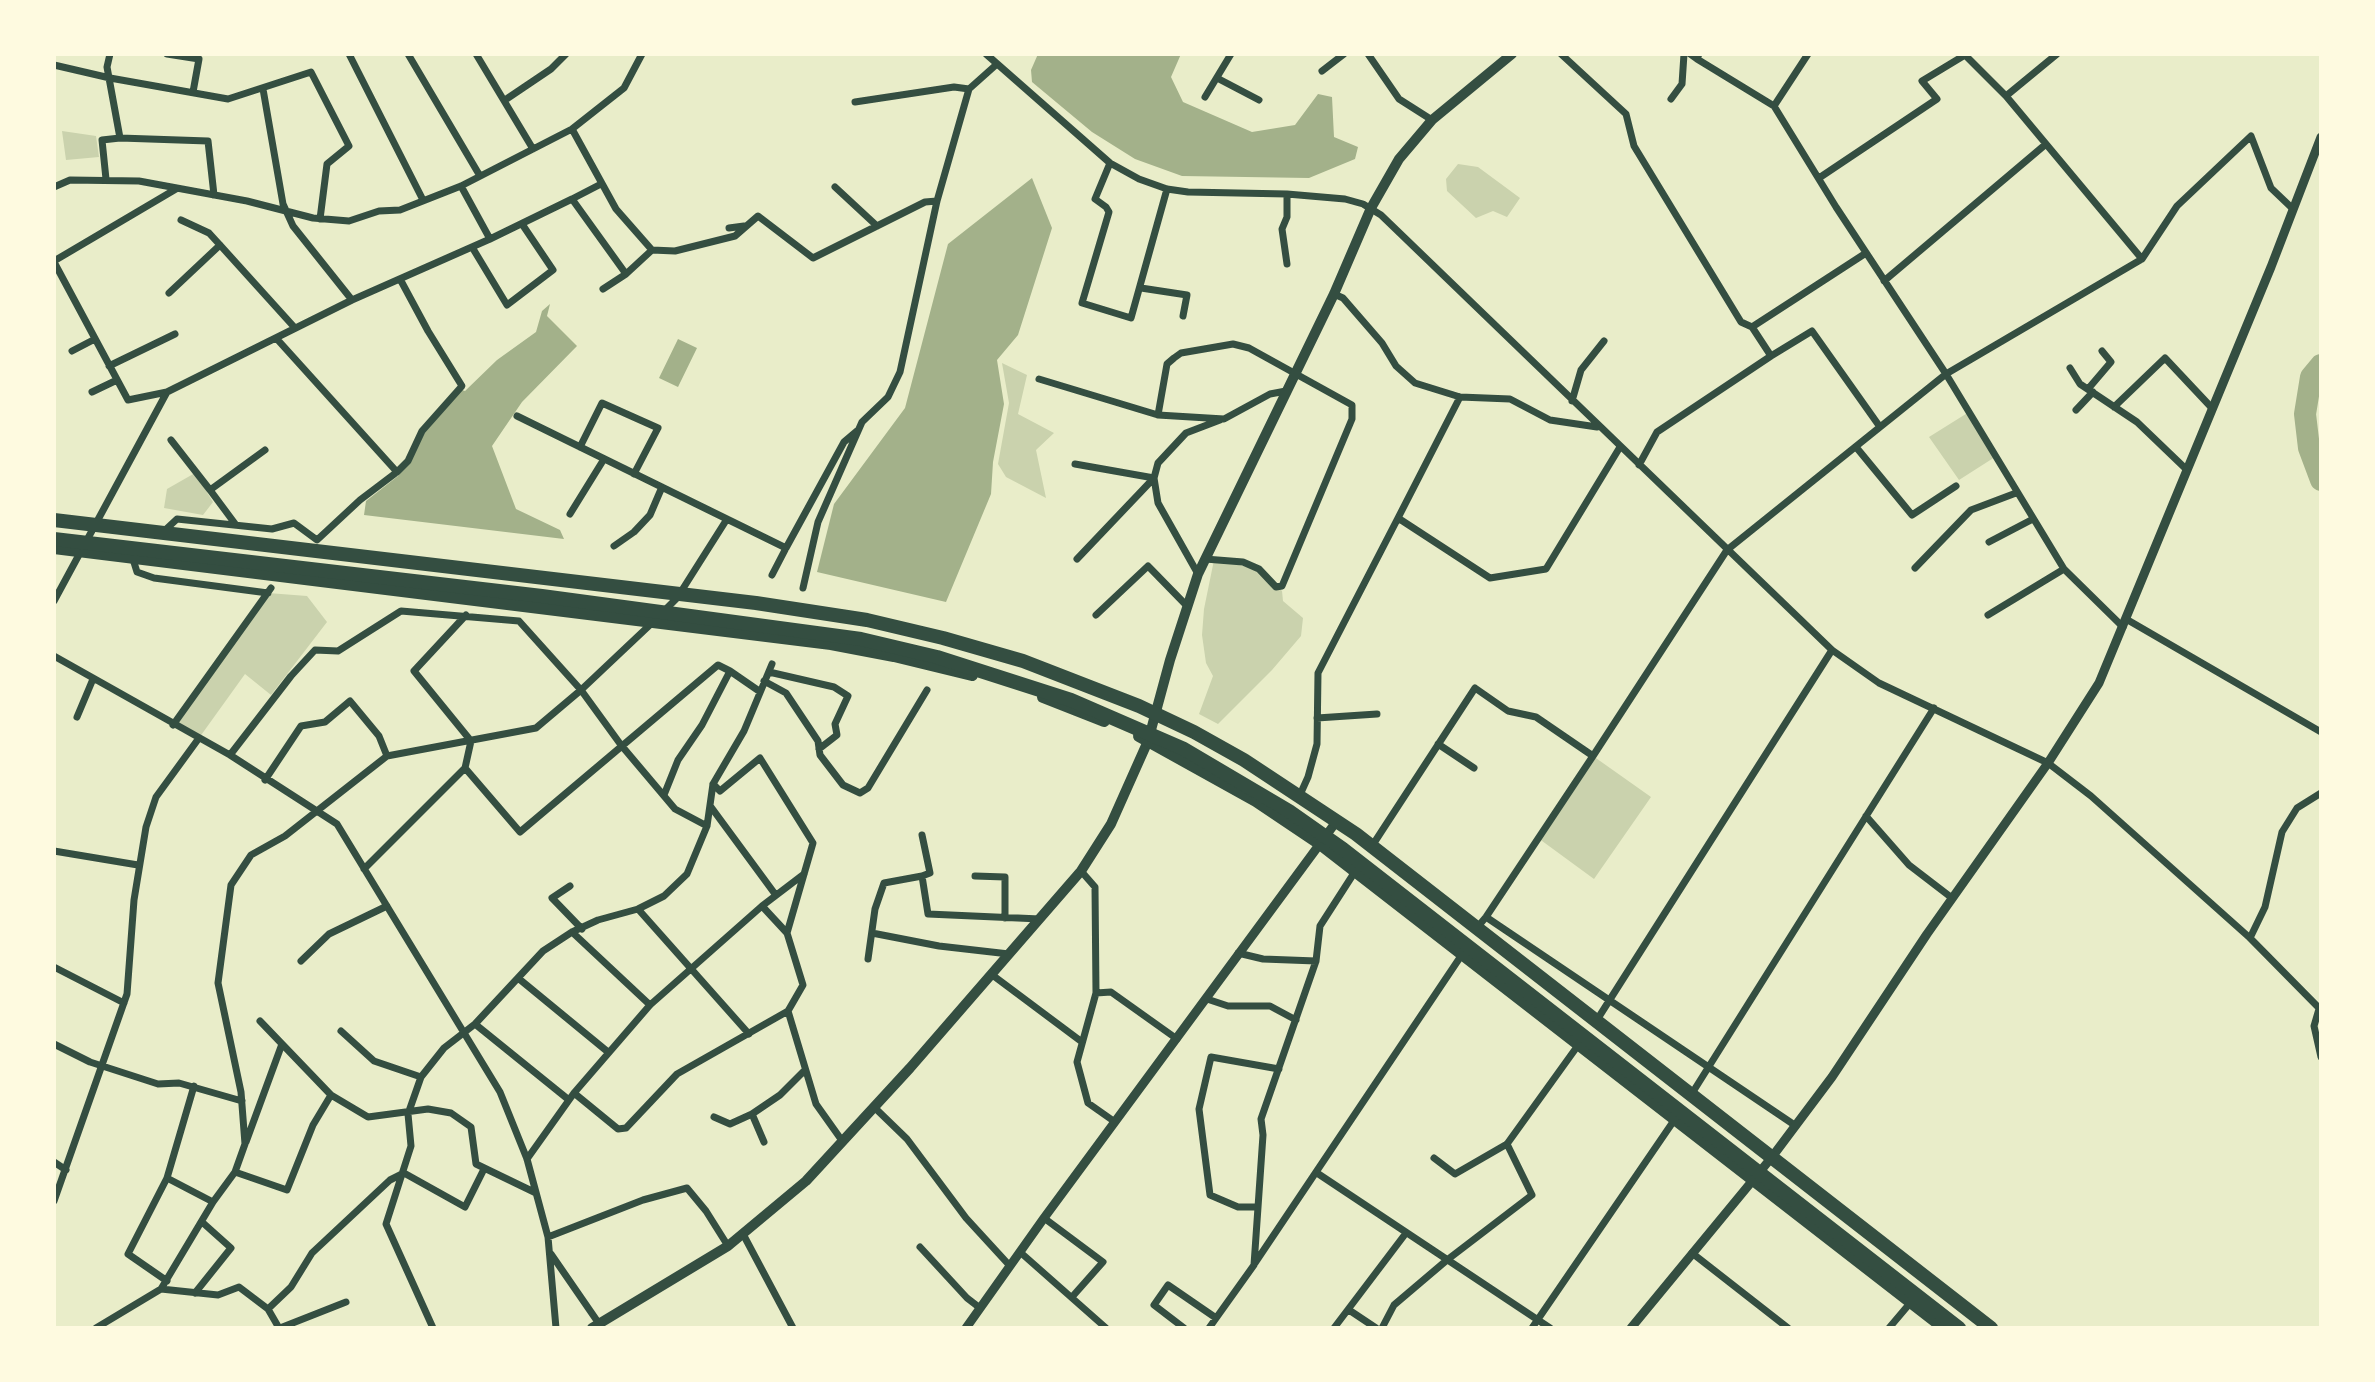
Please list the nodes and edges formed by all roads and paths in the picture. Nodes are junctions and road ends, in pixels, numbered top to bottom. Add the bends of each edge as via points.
1 (110, 54) edge
2 (167, 54) edge
3 (349, 54) edge
4 (408, 54) edge
5 (476, 54) edge
6 (566, 54) edge
7 (642, 54) edge
8 (986, 54) edge
9 (1231, 54) edge
10 (1344, 54) edge
11 (1368, 54) edge
12 (1512, 54) edge
13 (1561, 54) edge
14 (1808, 54) edge
15 (1946, 54) edge
16 (2057, 54) edge
17 (1692, 55) edge
18 (199, 56) edge
19 (1952, 62) junction
20 (997, 64) junction
21 (54, 65) edge
22 (1322, 71) dead end
23 (110, 78) junction
24 (1217, 78) junction
25 (263, 89) junction
26 (969, 89) junction
27 (193, 92) junction
28 (2006, 96) junction
29 (1205, 97) dead end
30 (1671, 99) dead end
31 (505, 100) junction
32 (1259, 100) dead end
33 (855, 102) dead end
34 (1774, 106) junction
35 (1432, 120) junction
36 (572, 129) junction
37 (2321, 137) edge
38 (120, 138) junction
39 (2046, 144) junction
40 (533, 149) junction
41 (1110, 163) junction
42 (480, 176) junction
43 (1819, 178) junction
44 (106, 179) junction
45 (601, 184) junction
46 (461, 186) junction
47 (54, 187) edge
48 (835, 187) dead end
49 (177, 188) junction
50 (1167, 189) junction
51 (1287, 194) junction
52 (214, 195) junction
53 (572, 199) junction
54 (423, 200) junction
55 (937, 201) junction
56 (1371, 208) junction
57 (2293, 209) junction
58 (288, 211) junction
59 (320, 219) junction
60 (181, 220) dead end
61 (522, 224) junction
62 (747, 226) junction
63 (877, 226) junction
64 (729, 228) dead end
65 (490, 239) junction
66 (220, 245) junction
67 (472, 247) junction
68 (652, 250) junction
69 (1866, 253) junction
70 (2142, 259) junction
71 (54, 261) edge
72 (1287, 264) dead end
73 (626, 274) junction
74 (400, 279) junction
75 (1884, 281) junction
76 (1141, 288) junction
77 (603, 289) dead end
78 (169, 293) dead end
79 (1334, 294) junction
80 (352, 300) junction
81 (1183, 316) dead end
82 (1752, 327) junction
83 (295, 328) junction
84 (175, 334) dead end
85 (276, 338) junction
86 (95, 339) junction
87 (1604, 341) dead end
88 (72, 351) dead end
89 (2102, 351) dead end
90 (1771, 356) junction
91 (109, 366) junction
92 (2070, 368) dead end
93 (1294, 372) junction
94 (1946, 374) junction
95 (1039, 379) dead end
96 (117, 380) junction
97 (1286, 391) junction
98 (2090, 391) junction
99 (92, 392) dead end
100 (167, 392) junction
101 (1460, 397) junction
102 (1572, 401) junction
103 (2114, 407) junction
104 (2211, 407) junction
105 (2076, 410) dead end
106 (1158, 415) junction
107 (517, 416) dead end
108 (1224, 419) junction
109 (860, 427) junction
110 (1880, 427) junction
111 (1600, 428) junction
112 (171, 440) dead end
113 (580, 447) junction
114 (1620, 447) junction
115 (1856, 447) junction
116 (265, 450) dead end
117 (604, 459) junction
118 (1075, 464) dead end
119 (1639, 465) junction
120 (2187, 470) junction
121 (397, 472) junction
122 (634, 474) junction
123 (1154, 478) junction
124 (1956, 486) dead end
125 (662, 487) junction
126 (210, 490) junction
127 (2016, 493) junction
128 (570, 514) dead end
129 (1398, 518) junction
130 (727, 519) junction
131 (2033, 519) junction
132 (54, 521) edge
133 (236, 525) junction
134 (94, 527) junction
135 (160, 536) junction
136 (54, 539) edge
137 (1989, 542) dead end
138 (614, 546) dead end
139 (54, 548) edge
140 (786, 548) junction
141 (1727, 550) junction
142 (81, 552) junction
143 (132, 556) junction
144 (1077, 559) dead end
145 (1205, 559) junction
146 (1915, 568) dead end
147 (2064, 569) junction
148 (1198, 574) junction
149 (772, 575) dead end
150 (803, 588) dead end
151 (677, 598) junction
152 (54, 601) edge
153 (1188, 607) junction
154 (466, 615) junction
155 (1096, 615) dead end
156 (1988, 615) dead end
157 (652, 623) junction
158 (2125, 623) junction
159 (1832, 650) junction
160 (54, 656) edge
161 (730, 671) junction
162 (93, 679) junction
163 (764, 681) junction
164 (581, 690) junction
165 (927, 690) dead end
166 (759, 691) junction
167 (1934, 708) junction
168 (1377, 714) dead end
169 (1155, 715) junction
170 (77, 717) dead end
171 (1317, 718) junction
172 (173, 725) junction
173 (2321, 732) edge
174 (199, 738) junction
175 (471, 741) junction
176 (1148, 741) junction
177 (1438, 744) junction
178 (621, 745) junction
179 (819, 749) junction
180 (230, 755) junction
181 (387, 756) junction
182 (1593, 756) junction
183 (2048, 763) junction
184 (465, 768) junction
185 (1474, 768) dead end
186 (265, 780) junction
187 (713, 784) junction
188 (2321, 793) edge
189 (664, 795) junction
190 (1299, 797) junction
191 (711, 807) junction
192 (318, 812) junction
193 (1866, 816) junction
194 (1336, 822) junction
195 (707, 826) junction
196 (922, 835) dead end
197 (1320, 844) junction
198 (1371, 848) junction
199 (54, 851) edge
200 (138, 865) junction
201 (364, 869) junction
202 (1356, 870) junction
203 (1081, 871) junction
204 (806, 873) junction
205 (922, 876) junction
206 (975, 876) dead end
207 (570, 886) dead end
208 (775, 894) junction
209 (1952, 898) junction
210 (387, 906) junction
211 (762, 906) junction
212 (638, 909) junction
213 (1486, 917) junction
214 (1005, 918) junction
215 (1040, 919) junction
216 (582, 929) junction
217 (1475, 930) junction
218 (572, 932) junction
219 (787, 933) junction
220 (872, 933) junction
221 (2250, 938) junction
222 (1238, 953) junction
223 (1463, 953) junction
224 (1009, 954) junction
225 (868, 959) dead end
226 (301, 961) dead end
227 (1316, 961) junction
228 (54, 967) edge
229 (691, 967) junction
230 (991, 974) junction
231 (518, 978) junction
232 (1096, 993) junction
233 (1207, 999) junction
234 (1608, 1001) junction
235 (124, 1003) junction
236 (650, 1005) junction
237 (2320, 1009) edge
238 (788, 1011) junction
239 (1296, 1020) junction
240 (260, 1021) dead end
241 (1595, 1023) junction
242 (475, 1024) junction
243 (341, 1031) dead end
244 (465, 1031) junction
245 (749, 1034) junction
246 (1177, 1039) junction
247 (1082, 1042) junction
248 (54, 1044) edge
249 (282, 1044) junction
250 (1579, 1044) junction
251 (608, 1052) junction
252 (2321, 1057) edge
253 (101, 1064) junction
254 (1708, 1065) junction
255 (1279, 1069) junction
256 (805, 1070) junction
257 (421, 1077) junction
258 (194, 1086) junction
259 (331, 1095) junction
260 (1691, 1095) junction
261 (572, 1096) junction
262 (242, 1101) junction
263 (874, 1107) junction
264 (408, 1114) junction
265 (752, 1114) junction
266 (714, 1117) dead end
267 (1675, 1119) junction
268 (1115, 1122) junction
269 (1796, 1126) junction
270 (764, 1142) dead end
271 (843, 1142) junction
272 (245, 1144) junction
273 (1507, 1144) junction
274 (1772, 1157) junction
275 (1434, 1158) dead end
276 (527, 1159) junction
277 (54, 1162) edge
278 (484, 1169) junction
279 (66, 1170) junction
280 (235, 1172) junction
281 (1317, 1173) junction
282 (402, 1175) junction
283 (167, 1178) junction
284 (1754, 1179) junction
285 (536, 1193) junction
286 (54, 1201) edge
287 (213, 1202) junction
288 (1258, 1207) junction
289 (1044, 1218) junction
290 (202, 1222) junction
291 (1406, 1233) junction
292 (743, 1234) junction
293 (548, 1237) junction
294 (728, 1246) junction
295 (920, 1247) dead end
296 (550, 1252) junction
297 (1020, 1252) junction
298 (1692, 1253) junction
299 (1447, 1260) junction
300 (1254, 1265) junction
301 (1010, 1266) junction
302 (167, 1281) junction
303 (161, 1289) junction
304 (195, 1293) junction
305 (1072, 1297) junction
306 (346, 1302) dead end
307 (1911, 1302) junction
308 (980, 1308) junction
309 (268, 1309) junction
310 (1349, 1310) junction
311 (1216, 1318) junction
312 (1538, 1320) junction
313 (598, 1326) edge
314 (1985, 1326) edge
315 (96, 1328) edge
316 (280, 1328) edge
317 (433, 1328) edge
318 (556, 1328) edge
319 (793, 1328) edge
320 (966, 1328) edge
321 (1106, 1328) edge
322 (1184, 1328) edge
323 (1209, 1328) edge
324 (1334, 1328) edge
325 (1379, 1328) edge
326 (1532, 1328) edge
327 (1550, 1328) edge
328 (1631, 1328) edge
329 (1788, 1328) edge
330 (1889, 1328) edge
331 (1944, 1328) edge
332 (1959, 1328) edge

1 - 23 street
2 - 18 street
3 - 54 street
4 - 42 street
5 - 31 street
6 - 31 street
7 - 36 street via 624,88
8 - 20 street
9 - 24 street
10 - 22 street
11 - 35 street via 1399,99
12 - 35 main road
13 - 82 street via 1626,114 1634,146 1741,322
14 - 34 street
15 - 19 street
16 - 28 street
17 - 30 street
17 - 34 street
18 - 27 street
19 - 28 street via 1965,55
19 - 43 street via 1922,81 1937,99
20 - 26 street
20 - 41 street
21 - 23 street
23 - 27 street
23 - 38 street
24 - 29 street
24 - 32 street
25 - 27 street via 228,99
25 - 58 street
25 - 59 street via 311,72 349,146 327,164
26 - 33 street
26 - 55 street
28 - 39 street
31 - 40 street
34 - 43 street
35 - 56 main road via 1399,159
36 - 40 street
36 - 45 street
37 - 57 street
38 - 44 street via 102,140
38 - 52 street via 208,141
39 - 70 street
39 - 75 street
40 - 42 street
41 - 50 street
41 - 76 street via 1095,199 1109,212 1082,303 1131,318
42 - 46 street
43 - 69 street
44 - 47 street via 70,180
44 - 49 street
45 - 53 street
45 - 68 street
46 - 54 street
46 - 65 street
48 - 63 street
49 - 52 street
49 - 71 street
50 - 51 street
50 - 76 street
51 - 56 street via 1345,199
51 - 72 street via 1282,229
52 - 58 street
53 - 61 street
53 - 73 street
54 - 59 street via 349,221
55 - 63 street
55 - 109 street via 900,372 888,397
56 - 79 main road
56 - 102 street
57 - 70 street via 2271,188 2251,136 2177,206
57 - 104 street
58 - 59 street
58 - 80 street via 293,226
60 - 66 street via 209,233
61 - 65 street
61 - 67 street via 553,270 507,305
62 - 63 street via 758,216 813,258
62 - 64 street
62 - 68 street via 735,236 675,251
65 - 67 street
66 - 78 street
66 - 83 street
67 - 74 street
68 - 73 street
69 - 75 street
69 - 82 street
70 - 94 street
71 - 86 street
73 - 77 street
74 - 80 street
74 - 121 street via 462,386 422,431
75 - 94 street
76 - 81 street via 1187,295
79 - 93 main road
79 - 101 street via 1415,383
80 - 83 street
82 - 90 street
83 - 85 street
84 - 91 street
85 - 100 street
85 - 121 street
86 - 88 street
86 - 91 street
87 - 102 street via 1581,370
89 - 98 street via 2111,362
90 - 110 street via 1812,331
90 - 119 street via 1657,432
91 - 96 street
92 - 98 street
93 - 97 main road
93 - 106 street via 1233,344 1181,353 1167,364
93 - 145 street via 1354,411 1284,583 1276,587 1259,569 1243,562
94 - 110 street
94 - 127 street
95 - 106 street
96 - 99 street
96 - 100 street via 128,400
97 - 108 street
97 - 145 main road
98 - 103 street
98 - 105 street
100 - 134 street
101 - 111 street via 1510,399 1550,420
101 - 129 street
102 - 111 street
103 - 104 street via 2165,358
103 - 120 street
104 - 120 street
106 - 108 street
107 - 113 street
108 - 123 street via 1186,433 1158,463
109 - 140 street via 844,442
109 - 150 street via 818,522
110 - 115 street
111 - 114 street
112 - 126 street
113 - 117 street
113 - 122 street via 602,403 658,428
114 - 119 street
114 - 129 street via 1546,569 1490,578
115 - 124 street via 1912,515
115 - 141 street
116 - 126 street
117 - 122 street
117 - 128 street
118 - 123 street
119 - 141 street
120 - 158 street
121 - 133 street via 317,540 294,523 272,529
122 - 125 street
123 - 144 street
123 - 148 street via 1158,503
125 - 130 street
125 - 138 street via 650,515
126 - 133 street
127 - 131 street
127 - 146 street via 1971,510
129 - 171 street via 1318,673
130 - 140 street
130 - 151 street
131 - 137 street
131 - 147 street
132 - 134 highway
132 - 314 highway via 867,620 1023,661 1139,706 1244,760 1356,834
133 - 135 street via 177,519
134 - 135 highway
134 - 142 street
135 - 151 highway
136 - 332 highway via 861,639 1071,700 1209,763 1343,849
139 - 142 highway
140 - 149 street
141 - 159 street
141 - 182 street
142 - 143 highway
142 - 152 street
143 - 157 highway
143 - 172 street via 137,572 154,578 269,590
145 - 148 main road
147 - 156 street
147 - 158 street
148 - 153 main road
151 - 157 street
151 - 169 highway via 873,624 942,639 1011,658
153 - 155 street via 1148,566
153 - 169 main road
154 - 164 street via 519,621
154 - 175 street via 414,671
154 - 180 street via 401,611 338,651 315,650
157 - 164 street
157 - 176 highway via 831,644 935,665 1019,688
158 - 173 street
158 - 183 street via 2099,683
159 - 167 street via 1879,683
159 - 234 street
160 - 162 street
161 - 166 street
161 - 178 street via 718,665
161 - 189 street via 678,760
162 - 170 street
162 - 172 street
163 - 166 street
163 - 179 street via 786,693
163 - 179 street via 771,668 848,696 835,724 837,735
164 - 175 street via 536,728
164 - 178 street
165 - 179 street via 860,793 843,785
166 - 187 street via 744,731
167 - 183 street
167 - 193 street
168 - 171 street
169 - 176 main road
169 - 190 highway
171 - 190 street via 1317,744
172 - 174 street
174 - 180 street
174 - 200 street via 156,797
175 - 181 street
175 - 184 street
176 - 197 highway via 1256,801
176 - 203 main road via 1111,824
177 - 182 street via 1475,688 1508,711 1536,717
177 - 185 street
177 - 198 street
178 - 184 street via 520,832
178 - 189 street
180 - 186 street
181 - 186 street via 379,736 350,701 325,722 301,726
181 - 192 street
182 - 213 street
183 - 209 street
183 - 221 street
184 - 201 street
186 - 192 street
187 - 191 street
187 - 204 street via 720,791 760,758 813,843
188 - 221 street via 2297,808 2282,832 2265,907
189 - 195 street via 675,809
190 - 194 highway
191 - 195 street
191 - 208 street
192 - 201 street via 337,824
192 - 262 street via 251,855 231,885 218,983
193 - 209 street via 1909,865
193 - 254 street
194 - 197 street
194 - 198 highway
195 - 212 street via 687,874 664,896
196 - 205 street via 930,873
197 - 202 highway
197 - 222 street
198 - 217 highway
199 - 200 street
200 - 235 street
201 - 210 street
202 - 223 highway
202 - 227 street via 1320,926
203 - 215 main road
203 - 232 street via 1095,887
204 - 208 street
204 - 219 street
205 - 214 street via 928,914
205 - 220 street via 884,883
206 - 214 street via 1005,877
207 - 216 street via 552,898
208 - 211 street
209 - 269 street
210 - 226 street via 329,934
210 - 244 street
211 - 219 street
211 - 229 street
212 - 216 street
212 - 229 street
213 - 217 street
213 - 234 street
214 - 215 street
215 - 224 main road
216 - 218 street
217 - 241 highway
218 - 231 street via 543,951
218 - 236 street
219 - 238 street via 803,985
220 - 224 street
220 - 225 street
221 - 237 street
222 - 227 street
222 - 233 street
223 - 250 highway
223 - 281 street
224 - 230 main road
227 - 239 street
228 - 235 street
229 - 236 street
229 - 245 street
230 - 247 street
230 - 263 main road
231 - 242 street
231 - 251 street
232 - 246 street via 1111,992
232 - 247 street
233 - 239 street via 1228,1006 1270,1006
233 - 246 street
234 - 241 street
234 - 254 street
235 - 253 street
236 - 251 street
237 - 252 street via 2314,1026
238 - 245 street
238 - 256 street
239 - 255 street
240 - 249 street
241 - 260 highway
242 - 244 street
242 - 261 street
243 - 257 street via 374,1061
244 - 257 street
244 - 276 street via 500,1092
245 - 261 street via 677,1074 626,1128 618,1129
246 - 268 street
247 - 268 street via 1077,1062 1088,1103
248 - 253 street
249 - 259 street
249 - 272 street
250 - 267 highway
250 - 273 street
251 - 261 street
253 - 258 street via 158,1084
253 - 279 street
254 - 260 street
254 - 269 street
255 - 288 street via 1261,1119
255 - 288 street via 1211,1057 1199,1109 1210,1195 1238,1207
256 - 265 street
256 - 271 street via 816,1104
257 - 264 street
258 - 262 street
258 - 283 street
259 - 264 street via 368,1117
259 - 280 street via 287,1190
260 - 274 highway
261 - 276 street
262 - 272 street
263 - 271 main road
263 - 301 street via 907,1139
264 - 278 street via 428,1109 451,1113 471,1127 476,1164
264 - 282 street via 411,1146
265 - 266 street via 730,1124
265 - 270 street
267 - 284 highway
267 - 312 street
268 - 289 street
269 - 274 street
271 - 292 main road
272 - 280 street
273 - 275 street via 1455,1174
273 - 299 street via 1532,1195
274 - 284 street
274 - 314 highway
276 - 285 street
277 - 279 street
278 - 282 street via 465,1207
278 - 285 street
279 - 286 street
280 - 287 street
281 - 291 street
281 - 300 street
282 - 309 street via 390,1180 312,1253 291,1287
282 - 317 street via 386,1224
283 - 287 street
283 - 302 street via 128,1254
284 - 298 street
284 - 307 highway
285 - 293 street
287 - 290 street
288 - 300 street
289 - 297 street
289 - 305 street via 1103,1262
290 - 302 street
290 - 304 street via 231,1248
291 - 299 street
291 - 310 street
292 - 294 main road
292 - 319 street
293 - 294 street via 687,1188
293 - 296 street
294 - 313 main road
295 - 308 street
296 - 313 street
296 - 318 street
297 - 301 street
297 - 305 street
298 - 328 street
298 - 329 street
299 - 312 street
299 - 325 street via 1394,1305
300 - 311 street
301 - 308 street
302 - 303 street
303 - 304 street
303 - 315 street
304 - 309 street via 218,1295 239,1287
305 - 321 street
306 - 316 street
307 - 330 street
307 - 331 highway
308 - 320 street
309 - 316 street
310 - 324 street
310 - 325 street
311 - 322 street via 1168,1285 1154,1305
311 - 323 street
312 - 326 street
312 - 327 street

